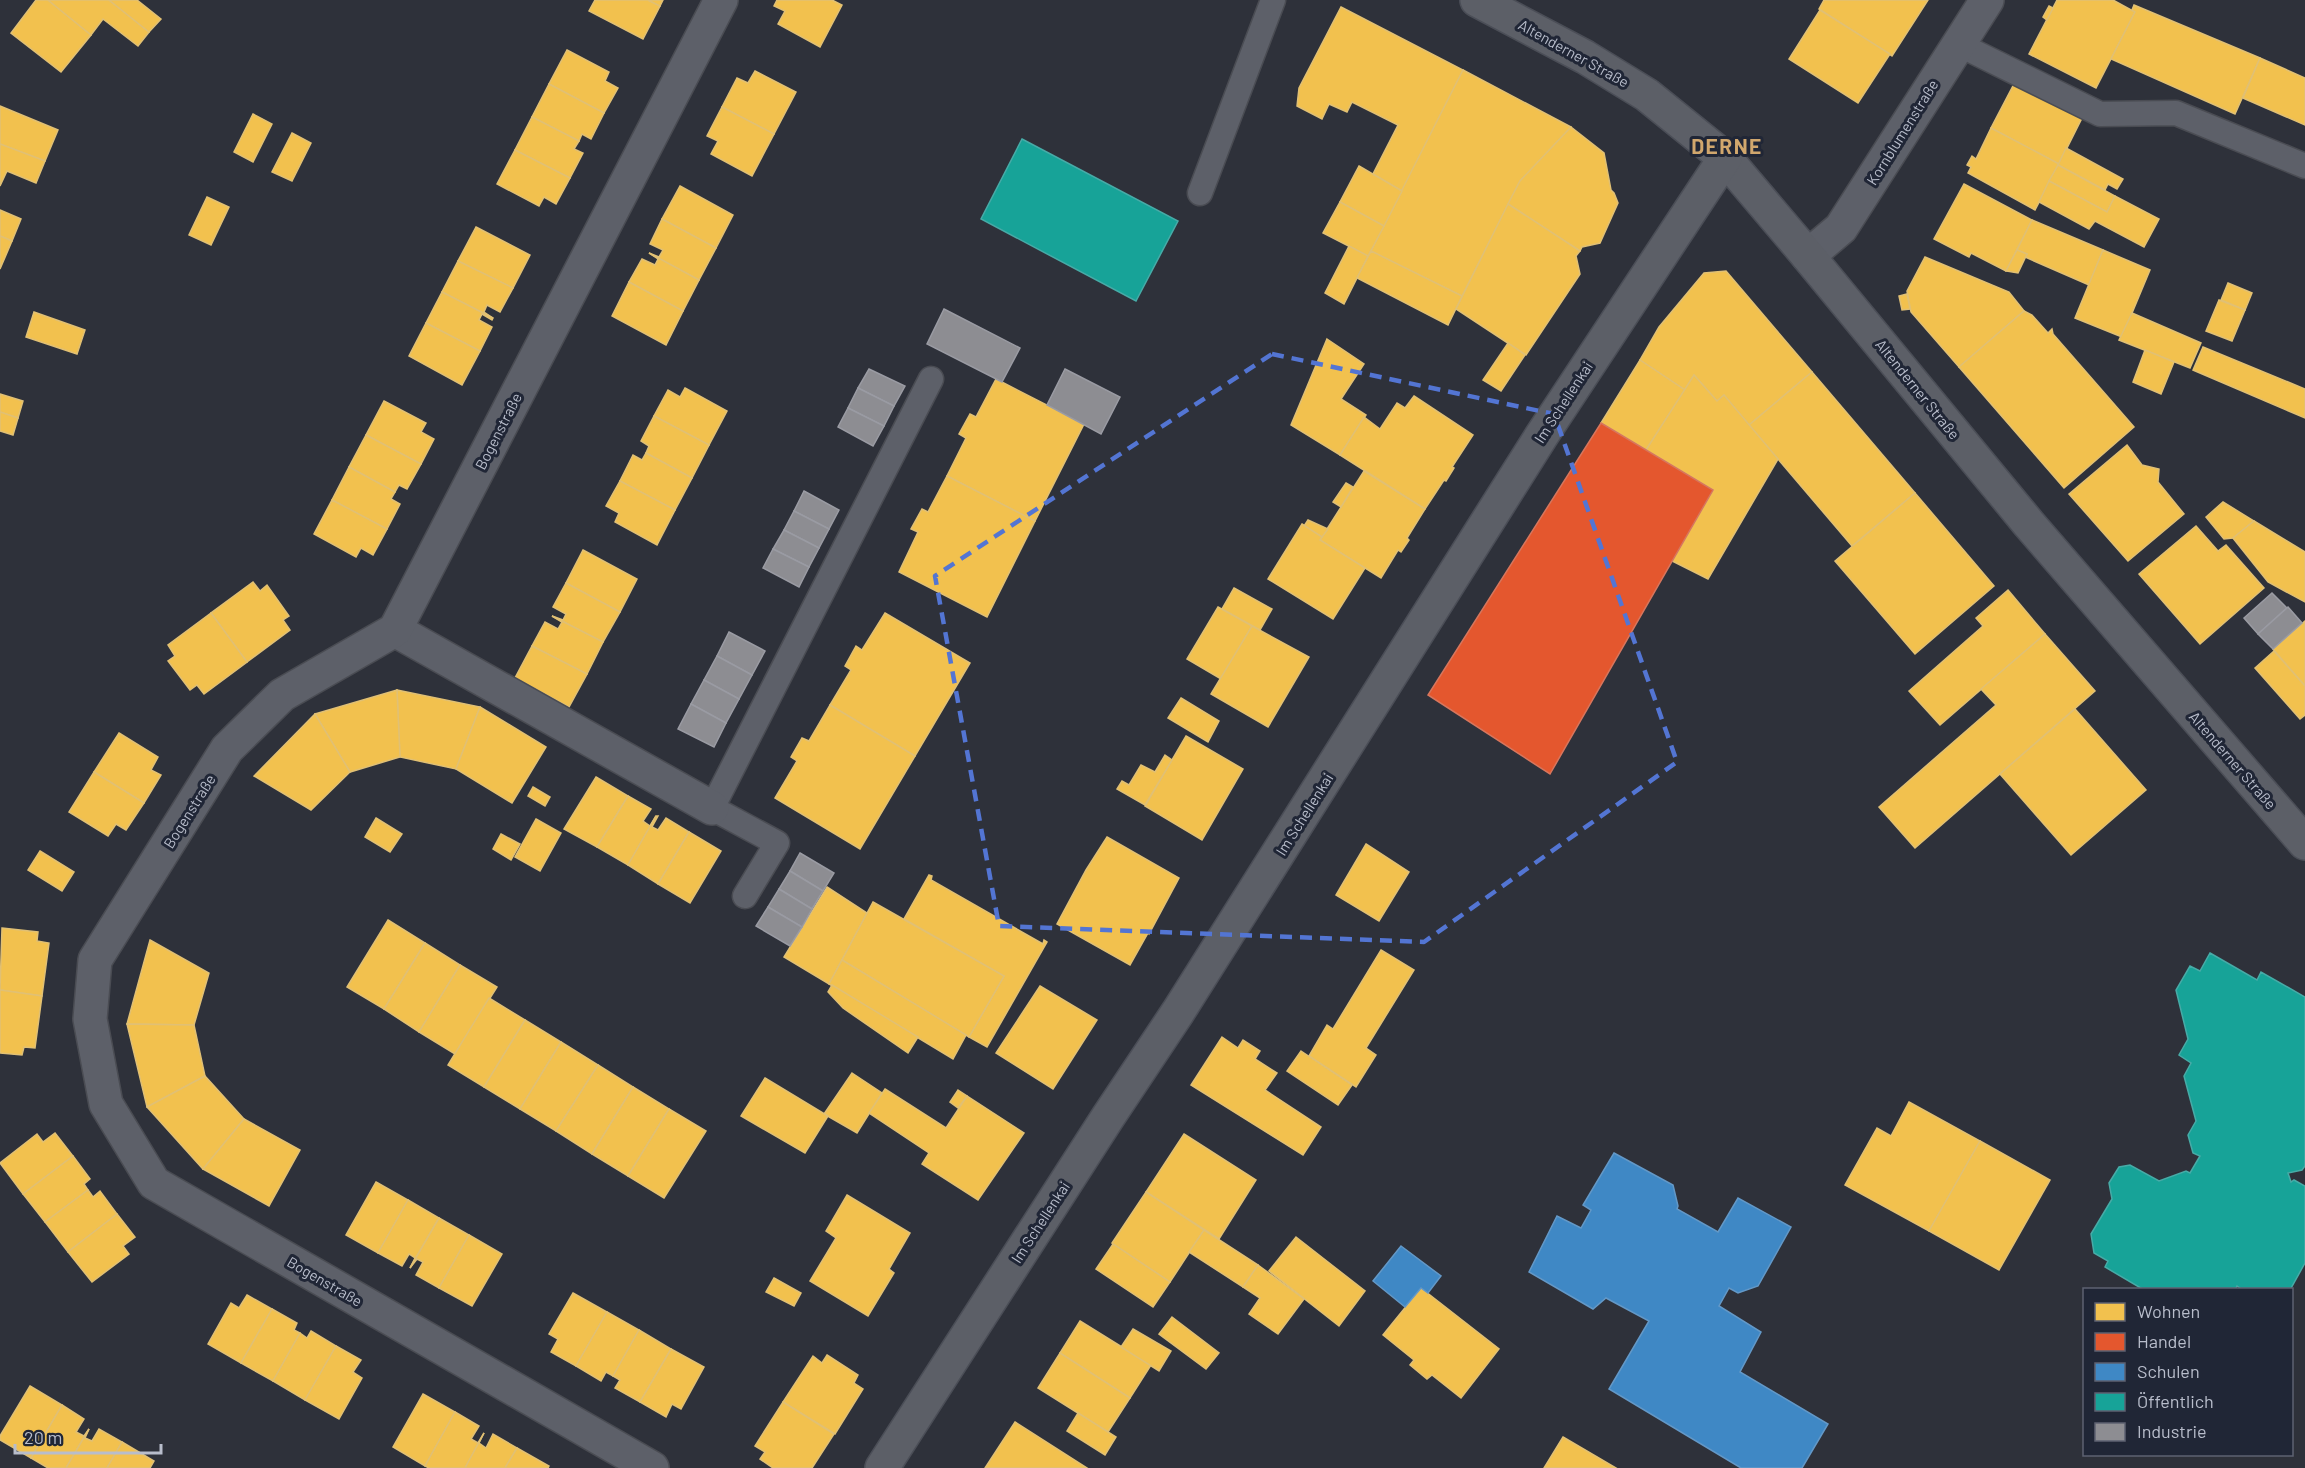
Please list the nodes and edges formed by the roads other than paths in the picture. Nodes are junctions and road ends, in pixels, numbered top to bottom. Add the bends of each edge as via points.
1 (721, 0) edge
2 (1273, 0) edge
3 (1477, 0) edge
4 (1987, 0) edge
5 (1958, 44) junction
6 (1725, 158) junction
7 (2305, 166) edge
8 (1200, 194) dead end
9 (1808, 256) junction
10 (931, 379) dead end
11 (394, 630) junction
12 (712, 808) junction
13 (2305, 843) edge
14 (745, 896) dead end
15 (652, 1468) edge
16 (882, 1468) edge

1 - 11 street, Bogenstraße
2 - 8 lane
3 - 6 street, Altenderner Straße via 1647,95
4 - 5 street, Kornblumenstraße
5 - 7 lane via 2100,114 2175,113
5 - 9 street, Kornblumenstraße via 1841,228
6 - 9 street, Altenderner Straße
6 - 16 street, Im Schellenkai via 1542,435 1241,914
9 - 13 street, Altenderner Straße via 2029,524
10 - 12 lane
11 - 12 street
11 - 15 street, Bogenstraße via 282,695 227,749 94,960 90,1019 105,1104 154,1184
12 - 14 lane via 777,843

